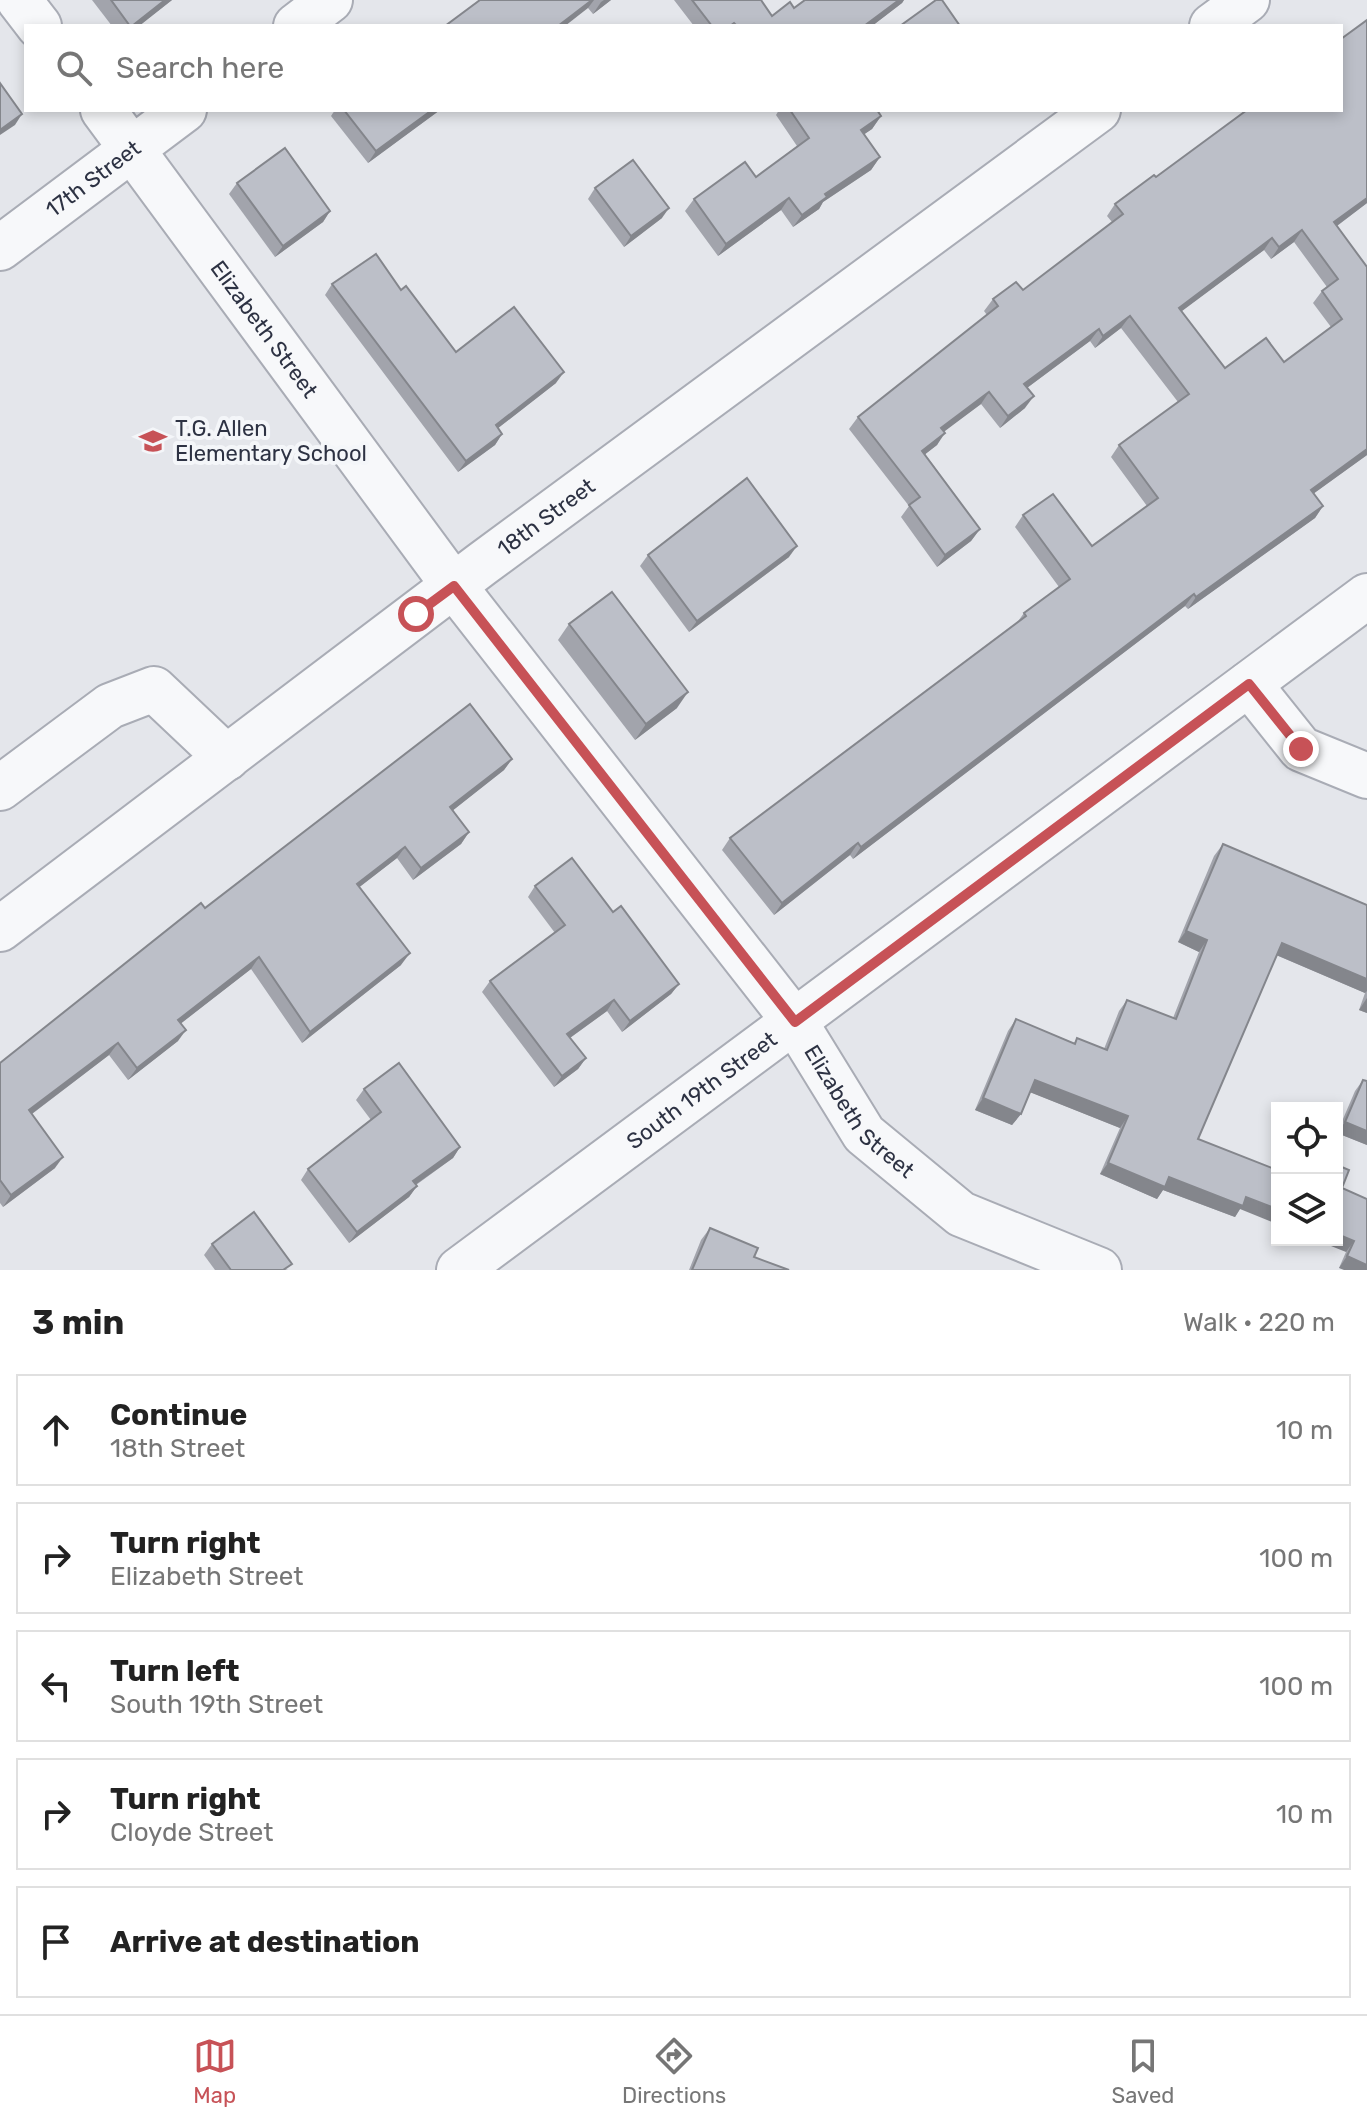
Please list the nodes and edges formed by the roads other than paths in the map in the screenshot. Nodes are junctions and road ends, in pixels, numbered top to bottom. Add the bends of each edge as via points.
1 (19, 0) edge
2 (330, 0) edge
3 (1247, 0) edge
4 (37, 24) edge
5 (299, 24) edge
6 (1215, 24) edge
7 (105, 112) edge
8 (181, 112) edge
9 (1095, 112) edge
10 (133, 149) junction
11 (0, 248) edge
12 (454, 586) junction
13 (1367, 596) edge
14 (1249, 684) junction
15 (227, 758) junction
16 (1367, 776) edge
17 (0, 788) edge
18 (0, 929) edge
19 (795, 1022) junction
20 (459, 1270) edge
21 (1099, 1270) edge

1 - 4 street
2 - 5 street
3 - 6 street
7 - 10 street, Elizabeth Street
8 - 10 street, 17th Street
9 - 12 street, 18th Street
10 - 11 street, 17th Street
10 - 12 street, Elizabeth Street
12 - 15 street, 18th Street
12 - 19 street, Elizabeth Street
13 - 14 street, South 19th Street
14 - 16 street via 1301,749
14 - 19 street, South 19th Street
15 - 17 street via 154,689 110,706
15 - 18 street, 18th Street
19 - 20 street, South 19th Street
19 - 21 street, Elizabeth Street via 864,1134 961,1214

